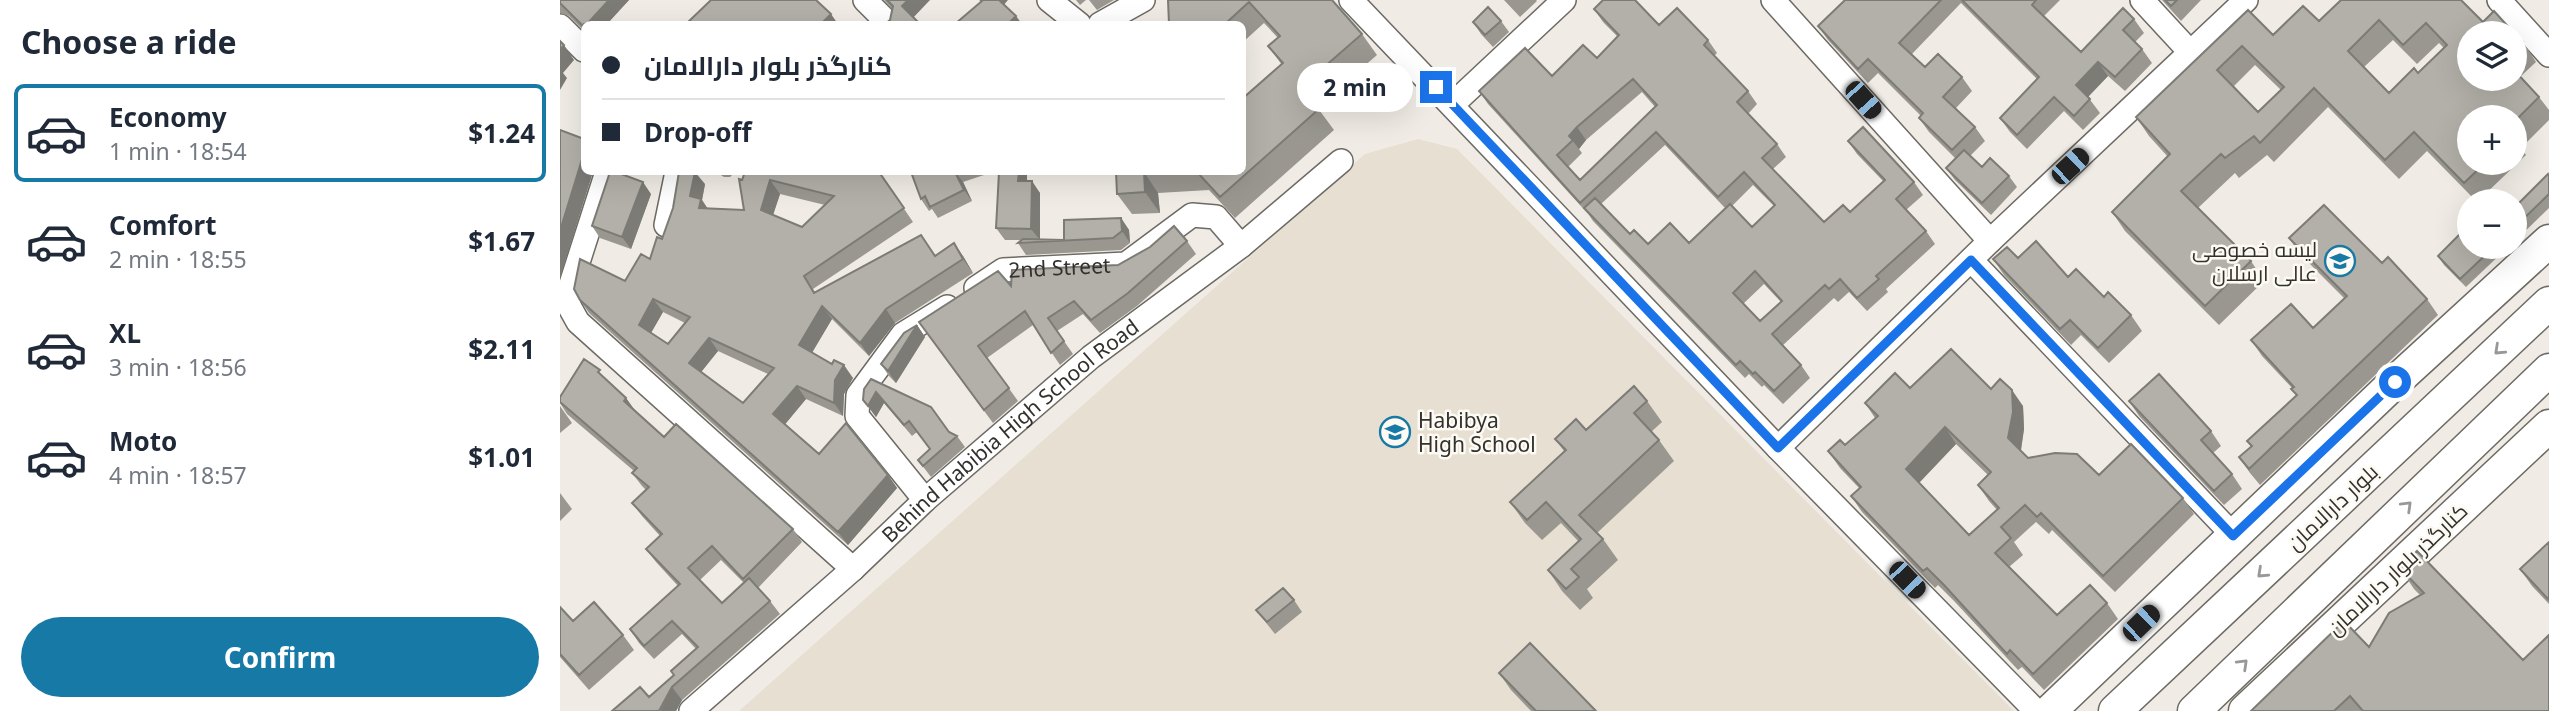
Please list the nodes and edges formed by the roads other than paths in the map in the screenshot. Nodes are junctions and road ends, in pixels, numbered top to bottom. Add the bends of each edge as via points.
1 (865, 0) edge
2 (1049, 0) edge
3 (1143, 0) edge
4 (1351, 0) edge
5 (1564, 0) edge
6 (1773, 0) edge
7 (2142, 0) edge
8 (2246, 0) edge
9 (2498, 0) edge
10 (885, 21) edge
11 (1075, 21) edge
12 (1105, 21) edge
13 (560, 26) edge
14 (581, 47) edge
15 (2191, 53) junction
16 (2549, 55) edge
17 (1453, 104) junction
18 (1341, 162) dead end
19 (606, 175) edge
20 (676, 175) edge
21 (666, 225) edge
22 (2549, 240) edge
23 (1990, 241) junction
24 (1241, 246) junction
25 (1971, 260) junction
26 (2549, 303) edge
27 (2549, 370) edge
28 (2549, 426) edge
29 (1778, 448) junction
30 (925, 500) junction
31 (2233, 536) junction
32 (853, 569) junction
33 (691, 711) edge
34 (2036, 711) edge
35 (2050, 711) edge
36 (2115, 711) edge
37 (2194, 711) edge
38 (2245, 711) edge

1 - 10 street
2 - 11 street
3 - 12 street
4 - 17 street
5 - 17 street
6 - 23 street
7 - 15 street
8 - 15 street
9 - 16 street
13 - 14 street
15 - 23 street
17 - 29 street
18 - 24 street, Behind Habibia High School Road
19 - 32 street via 571,284 568,304 578,322
20 - 21 street
22 - 31 street
23 - 25 street
24 - 30 street, Behind Habibia High School Road via 1091,357
24 - 30 street, 2nd Street via 1216,217 1192,215 1126,264 1003,270 903,334 859,395 856,416
25 - 29 street
25 - 31 street
26 -> 36 street, بلوار دارالامان
37 -> 27 street
28 - 38 street, کنارگذر بلوار دارالامان
29 - 34 street
30 - 32 street, Behind Habibia High School Road
31 - 35 street
32 - 33 street, Behind Habibia High School Road

